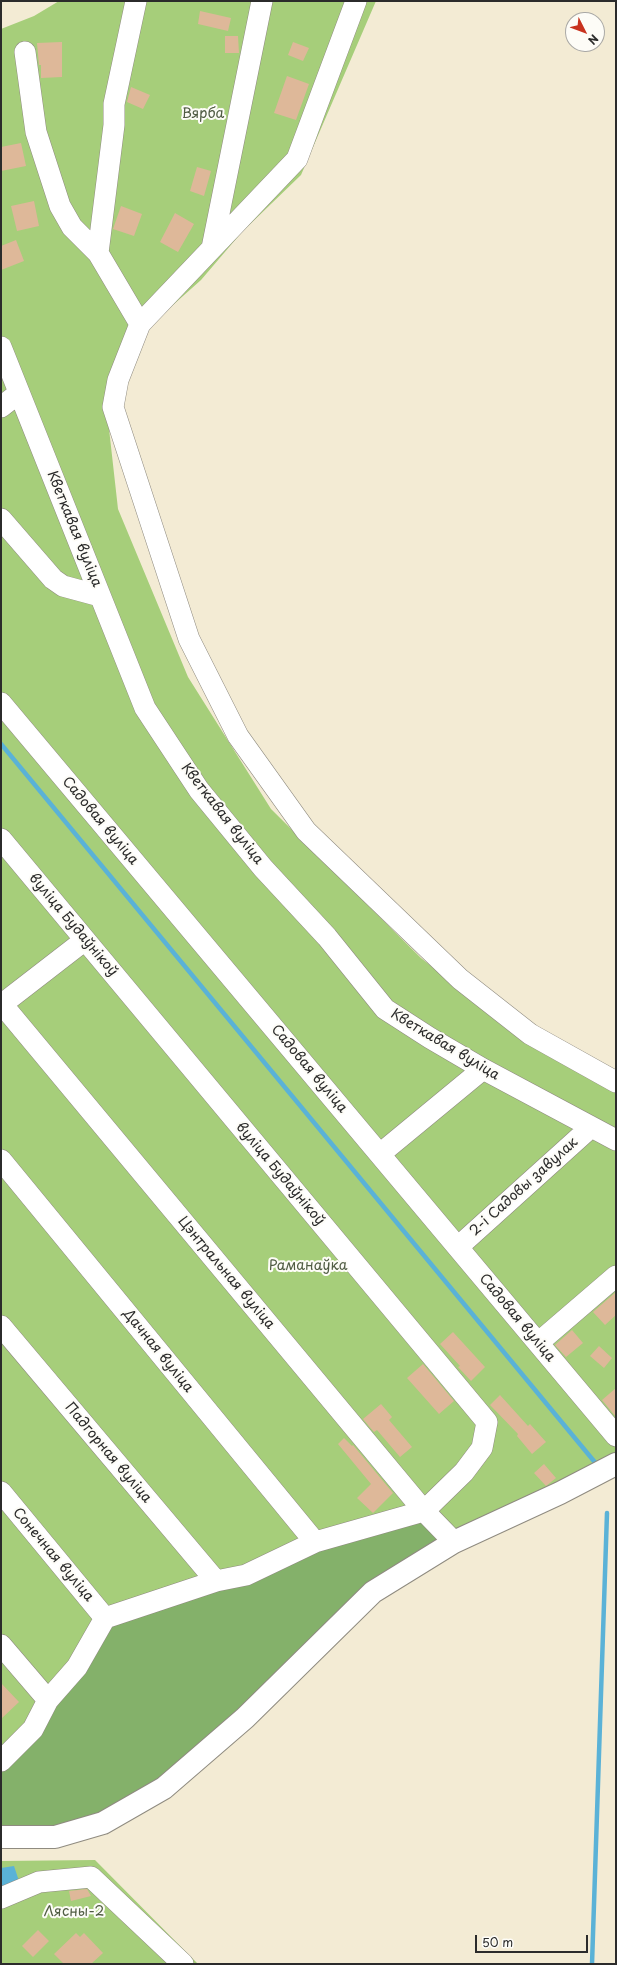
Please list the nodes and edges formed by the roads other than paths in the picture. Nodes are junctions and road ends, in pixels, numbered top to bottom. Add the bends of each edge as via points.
1 (136, 1) edge
2 (262, 1) edge
3 (356, 1) edge
4 (25, 52) dead end
5 (212, 248) junction
6 (98, 253) junction
7 (140, 324) junction
8 (1, 347) edge
9 (19, 393) junction
10 (1, 407) edge
11 (1, 519) edge
12 (100, 596) junction
13 (1, 703) edge
14 (1, 839) edge
15 (85, 940) junction
16 (2, 1004) edge
17 (483, 1069) junction
18 (616, 1082) edge
19 (591, 1127) junction
20 (616, 1140) edge
21 (380, 1154) junction
22 (1, 1160) edge
23 (458, 1247) junction
24 (616, 1276) edge
25 (1, 1326) edge
26 (538, 1342) junction
27 (616, 1436) edge
28 (616, 1464) edge
29 (1, 1492) edge
30 (424, 1510) junction
31 (315, 1542) junction
32 (454, 1542) junction
33 (216, 1581) junction
34 (105, 1618) junction
35 (1, 1645) edge
36 (48, 1700) junction
37 (1, 1761) edge
38 (1, 1837) edge
39 (1, 1898) edge
40 (183, 1964) edge

1 - 6 street via 114,104 114,125
2 - 5 street
3 - 5 street via 297,159
4 - 6 street via 36,132 60,206 72,227
5 - 7 street
6 - 7 street
7 - 18 street via 118,380 113,407 189,639 238,736 306,831 460,979 530,1034
8 - 9 street, Кветкавая вуліца
9 - 10 street
9 - 12 street, Кветкавая вуліца
11 - 12 street via 53,579 63,586
12 - 17 street, Кветкавая вуліца via 145,708 199,790 263,868 327,937 385,1009
13 - 21 street, Садовая вуліца
14 - 15 street, вуліца Будаўнікоў
15 - 16 street
15 - 30 street, вуліца Будаўнікоў via 487,1422 482,1448 464,1472
16 - 30 street, Цэнтральная вуліца
17 - 19 street, Кветкавая вуліца
17 - 21 street
19 - 20 street, Кветкавая вуліца
19 - 23 street, 2-і Садовы завулак
21 - 23 street, Садовая вуліца
22 - 31 street, Дачная вуліца
23 - 26 street, Садовая вуліца
24 - 26 street
25 - 33 street, Падгорная вуліца
26 - 27 street, Садовая вуліца
28 - 32 main road
29 - 34 street, Сонечная вуліца
30 - 31 street
30 - 32 street, Цэнтральная вуліца
31 - 33 street via 246,1575
32 - 38 main road via 373,1592 245,1718 164,1788 103,1823 55,1837
33 - 34 street
34 - 36 street via 77,1667
35 - 36 street
36 - 37 street via 34,1729
39 - 40 street via 40,1882 91,1876

